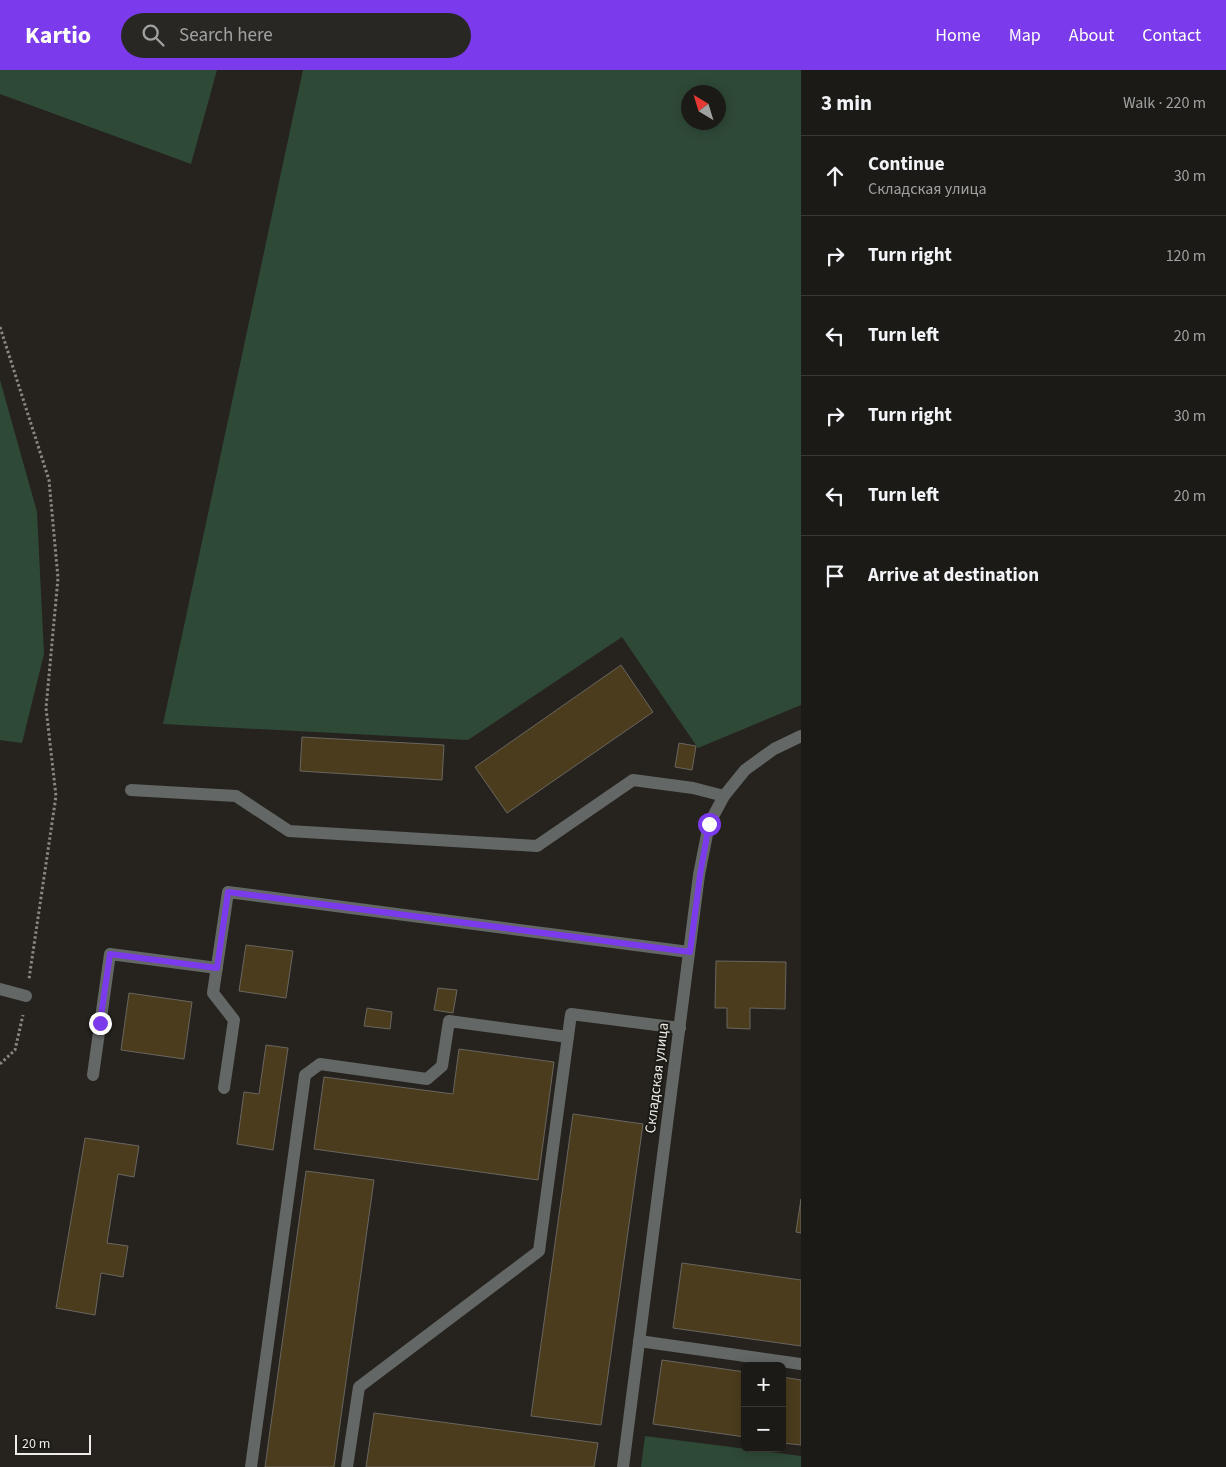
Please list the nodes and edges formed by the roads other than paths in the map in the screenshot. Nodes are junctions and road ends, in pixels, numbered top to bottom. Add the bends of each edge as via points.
1 (801, 736) edge
2 (131, 790) dead end
3 (724, 796) junction
4 (690, 952) junction
5 (217, 968) junction
6 (0, 990) edge
7 (26, 996) road end
8 (680, 1028) junction
9 (568, 1037) junction
10 (92, 1075) dead end
11 (224, 1088) dead end
12 (639, 1341) junction
13 (801, 1364) edge
14 (251, 1467) edge
15 (347, 1467) edge
16 (623, 1467) edge

1 - 3 street, Складская улица via 774,749 745,770
2 - 3 street via 236,796 289,832 537,846 633,780
3 - 4 street, Складская улица via 709,824
4 - 5 street via 228,892
4 - 8 street, Складская улица
5 - 10 street via 110,954
5 - 11 street via 213,993 234,1020
6 - 7 street
8 - 9 street via 572,1014
8 - 12 street, Складская улица
9 - 14 street via 449,1020 442,1066 426,1079 320,1064 305,1075
9 - 15 street via 539,1251 358,1387
12 - 13 street
12 - 16 street, Складская улица

